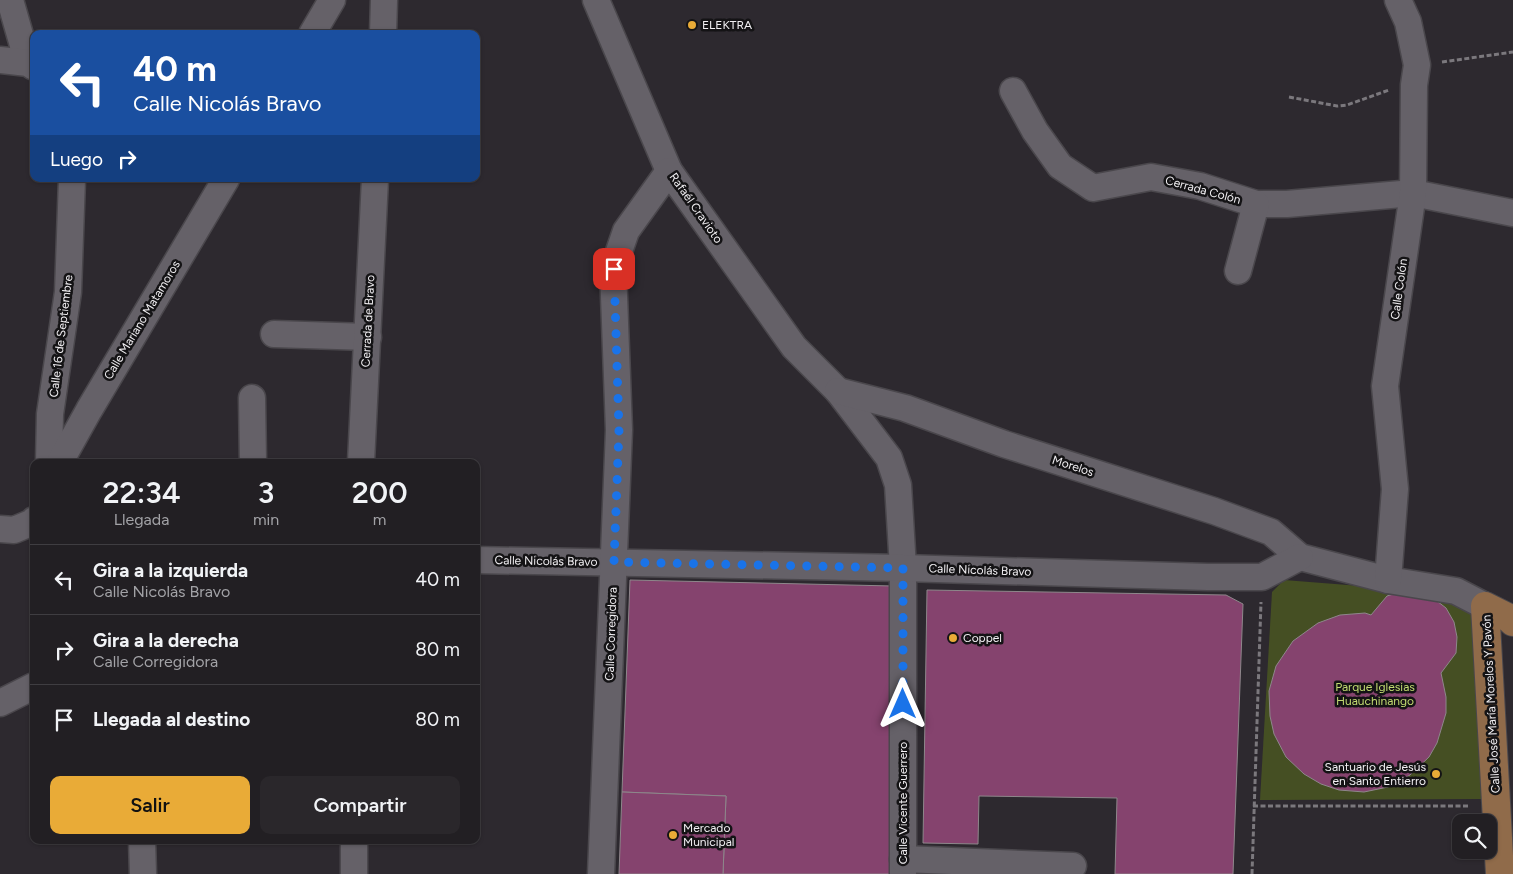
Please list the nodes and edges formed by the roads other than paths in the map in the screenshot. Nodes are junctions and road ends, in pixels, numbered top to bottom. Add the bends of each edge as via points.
1 (10, 0) edge
2 (332, 0) edge
3 (384, 0) edge
4 (596, 0) edge
5 (1398, 0) edge
6 (314, 30) edge
7 (383, 30) edge
8 (30, 59) edge
9 (0, 60) edge
10 (30, 65) edge
11 (1013, 90) dead end
12 (669, 171) junction
13 (72, 182) edge
14 (224, 182) edge
15 (376, 182) edge
16 (1413, 193) junction
17 (1256, 204) junction
18 (1513, 213) edge
19 (1238, 271) dead end
20 (274, 334) dead end
21 (368, 337) junction
22 (838, 391) junction
23 (252, 398) dead end
24 (49, 459) edge
25 (62, 459) edge
26 (253, 459) edge
27 (361, 459) edge
28 (30, 523) edge
29 (0, 529) edge
30 (1300, 557) junction
31 (480, 560) edge
32 (614, 562) junction
33 (903, 568) junction
34 (1388, 580) junction
35 (1485, 606) junction
36 (1513, 622) edge
37 (30, 688) edge
38 (0, 703) edge
39 (1505, 809) edge
40 (142, 844) edge
41 (354, 844) edge
42 (1073, 866) dead end
43 (903, 867) edge
44 (143, 874) edge
45 (354, 874) edge
46 (601, 874) edge
47 (1500, 874) edge

1 - 8 street
2 - 6 street
3 - 7 street
4 - 12 street, Rafaél Cravioto
5 - 16 street, Calle Colón via 1408,22 1415,75
9 - 10 street
11 - 17 street, Cerrada Colón via 1035,131 1060,166 1093,188 1151,176 1200,186
12 - 22 street, Rafaél Cravioto via 794,347
12 - 32 street, Calle Corregidora via 626,231 614,269 619,430
13 - 24 street, Calle 16 de Septiembre via 68,292 50,414
14 - 25 street, Calle Mariano Matamoros
15 - 21 street, Cerrada de Bravo
16 - 17 street, Cerrada Colón
16 - 18 street, Cerrada Colón
16 - 34 street, Calle Colón via 1385,386 1394,489
17 - 19 street
20 - 21 street
21 - 27 street, Cerrada de Bravo
22 - 30 street, Morelos via 905,408 1004,444 1214,510 1271,532
22 - 33 street, Calle Vicente Guerrero via 889,458 898,485
23 - 26 street
28 - 29 street via 14,530
30 - 33 street, Calle Nicolás Bravo via 1262,577
30 - 34 street, Calle José María Morelos Y Pavón
31 - 32 street, Calle Nicolás Bravo
32 - 33 street, Calle Nicolás Bravo
32 - 46 street, Calle Corregidora
33 - 43 street, Calle Vicente Guerrero
34 - 35 street, Calle José María Morelos Y Pavón via 1456,591
35 - 36 main road
35 - 39 main road, Calle José María Morelos Y Pavón
37 - 38 street
39 - 47 main road via 1499,836
40 - 44 street
41 - 45 street
42 - 43 street

